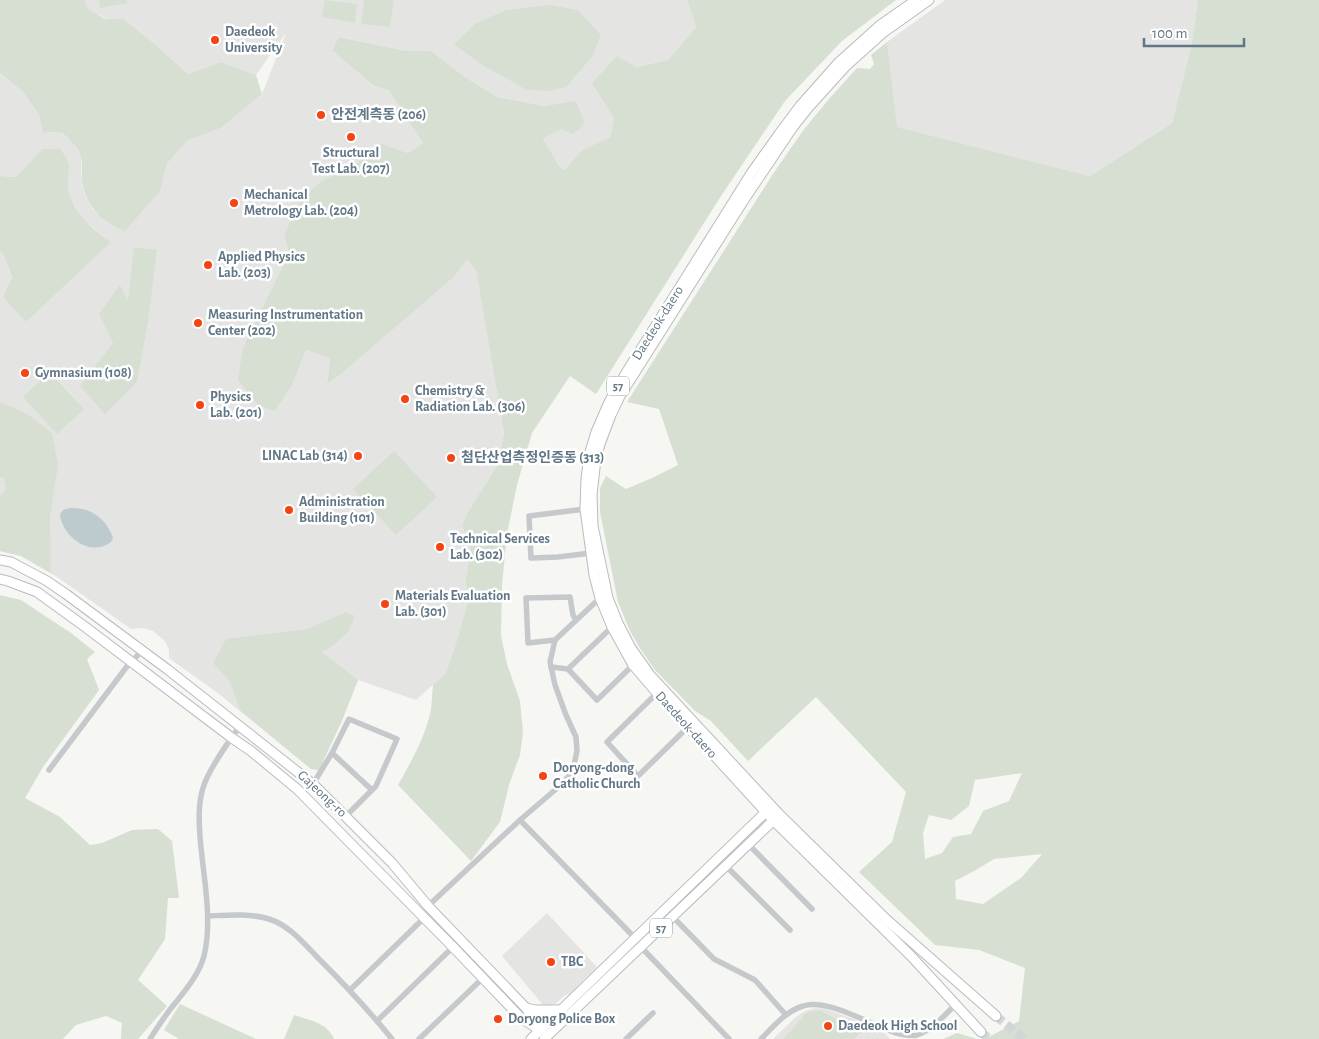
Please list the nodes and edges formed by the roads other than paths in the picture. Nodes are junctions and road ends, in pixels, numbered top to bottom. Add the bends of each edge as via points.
1 (916, 0) edge
2 (929, 0) edge
3 (585, 509) junction
4 (591, 553) junction
5 (0, 560) edge
6 (0, 579) edge
7 (600, 598) junction
8 (576, 620) junction
9 (612, 627) junction
10 (555, 640) junction
11 (142, 651) junction
12 (132, 662) junction
13 (633, 665) junction
14 (551, 667) junction
15 (568, 668) junction
16 (657, 693) junction
17 (240, 726) junction
18 (688, 727) junction
19 (232, 738) junction
20 (332, 752) junction
21 (49, 770) dead end
22 (313, 784) junction
23 (372, 790) junction
24 (769, 808) junction
25 (346, 816) junction
26 (777, 818) junction
27 (520, 820) junction
28 (749, 845) junction
29 (726, 866) junction
30 (428, 906) junction
31 (812, 909) dead end
32 (208, 916) junction
33 (673, 917) junction
34 (424, 918) junction
35 (790, 930) dead end
36 (635, 938) junction
37 (453, 947) junction
38 (641, 947) junction
39 (483, 978) junction
40 (350, 990) junction
41 (956, 1004) junction
42 (526, 1008) junction
43 (561, 1010) junction
44 (653, 1013) dead end
45 (786, 1015) junction
46 (996, 1016) tunnel mouth
47 (377, 1021) junction
48 (981, 1032) tunnel mouth
49 (545, 1036) edge
50 (150, 1039) edge
51 (392, 1039) edge
52 (419, 1039) edge
53 (531, 1039) edge
54 (626, 1039) edge
55 (729, 1039) edge
56 (761, 1039) edge

1 - 3 main road, Daedeok-daero / 57 via 879,26 839,62 795,112 752,172 609,402 589,455
2 - 24 main road, Daedeok-daero / 57 via 884,32 845,67 793,127 620,396 596,459 593,526 608,598 618,623 650,675
3 - 4 main road, Daedeok-daero / 57
3 - 4 street via 529,516 531,558
4 - 7 main road, Daedeok-daero / 57
5 - 11 main road, Gajeong-ro via 11,562 48,581
6 - 12 main road, Gajeong-ro via 37,592
7 - 8 street
7 - 9 main road, Daedeok-daero / 57
8 - 10 street
8 - 10 street via 570,597 526,598 528,643
9 - 13 main road, Daedeok-daero / 57
9 - 15 street
10 - 14 street
11 - 12 street
11 - 17 main road, Gajeong-ro
12 - 19 main road, Gajeong-ro
12 - 21 street
13 - 15 street via 597,700
13 - 16 main road, Daedeok-daero / 57
14 - 15 street
14 - 27 street via 576,736 577,751 568,777
16 - 18 main road, Daedeok-daero / 57
16 - 18 street via 607,742 638,776
17 - 19 street
17 - 22 main road, Gajeong-ro
18 - 24 main road, Daedeok-daero / 57
19 - 32 street via 204,786 200,801
19 - 34 main road, Gajeong-ro via 297,789
20 - 22 street
20 - 23 street
20 - 23 street via 349,719 397,739
22 - 25 main road, Gajeong-ro
23 - 25 street
24 - 26 main road, Daedeok-daero / 57
24 - 36 main road, 57
25 - 30 main road, Gajeong-ro
26 - 28 main road, 57
26 - 41 main road
26 - 46 main road
27 - 30 street
27 - 36 street
28 - 29 main road, 57
28 - 31 street
29 - 33 main road, 57
29 - 35 street
30 - 42 main road, Gajeong-ro
32 - 40 street via 255,915 285,926
32 - 50 street via 204,958 198,971
33 - 38 main road, 57
33 - 45 street via 714,960 755,980
34 - 37 main road, Gajeong-ro
34 - 40 street
36 - 43 main road, 57
37 - 39 main road, Gajeong-ro
37 - 47 street
38 - 49 main road, 57
38 - 55 street
39 - 49 main road, Gajeong-ro via 520,1017
39 - 52 street
40 - 47 street
41 - 45 street via 927,1029 909,1036 824,1005 806,1005
41 - 48 main road
42 - 43 main road
42 - 49 main road, Gajeong-ro
43 - 49 main road, 57
44 - 54 street
45 - 56 street
47 - 51 street
49 - 53 main road, 57

